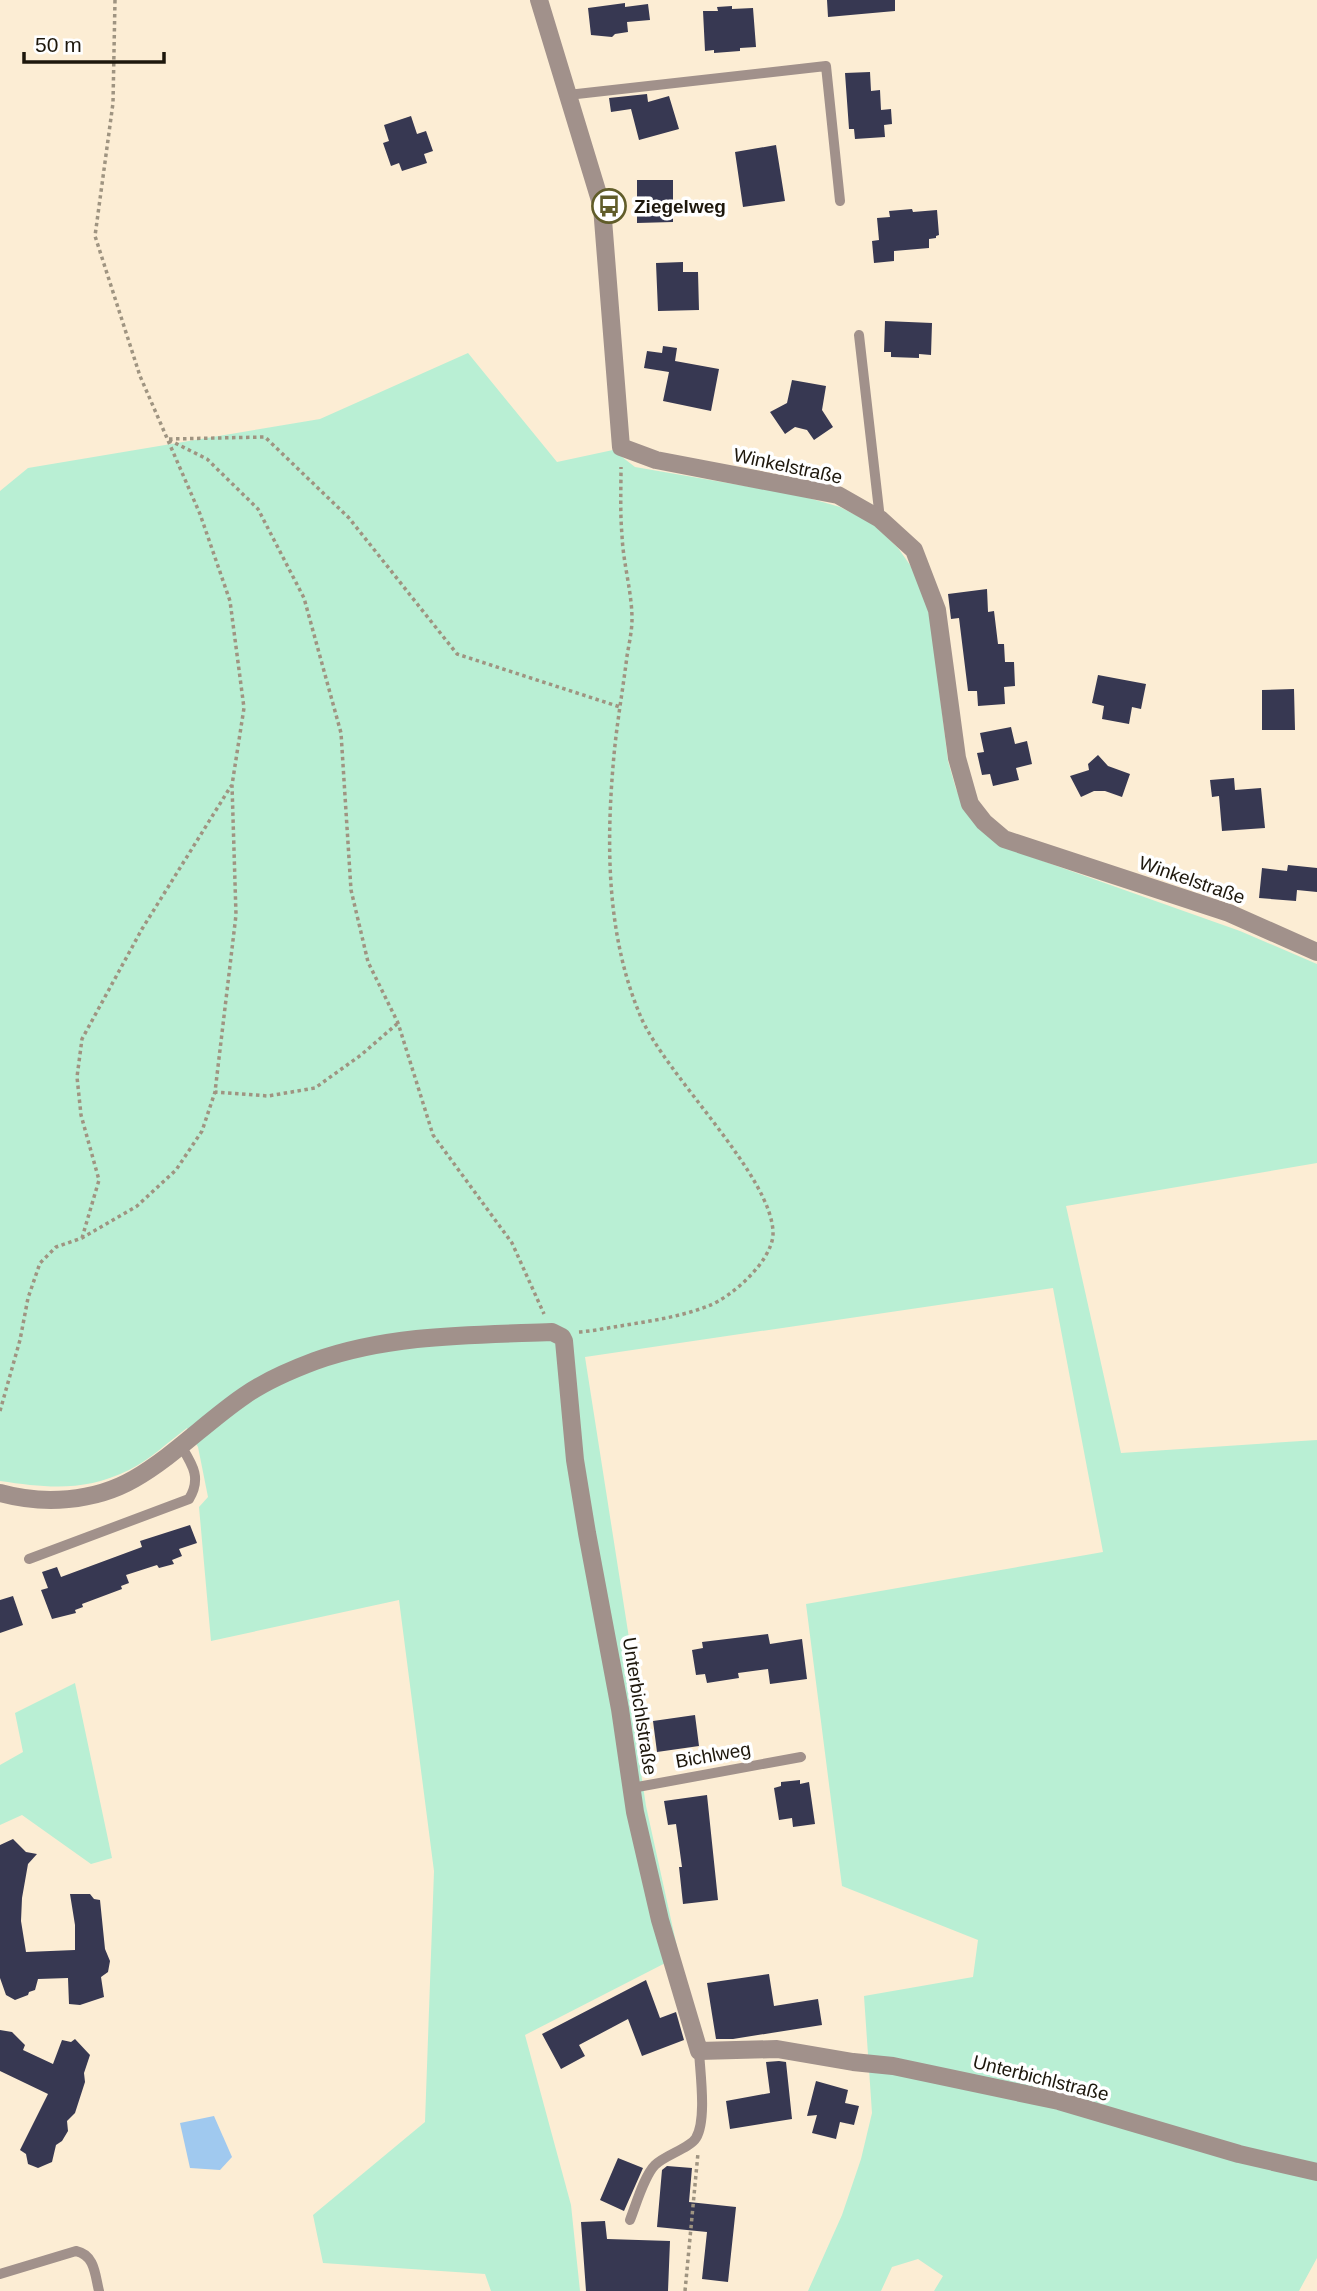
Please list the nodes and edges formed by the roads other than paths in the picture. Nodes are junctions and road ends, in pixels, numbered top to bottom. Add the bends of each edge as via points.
1 (539, 0) edge
2 (568, 95) junction
3 (840, 201) dead end
4 (859, 335) dead end
5 (880, 519) junction
6 (1317, 952) edge
7 (181, 1446) junction
8 (0, 1493) edge
9 (29, 1559) dead end
10 (800, 1757) dead end
11 (632, 1788) junction
12 (699, 2051) junction
13 (1317, 2172) edge
14 (630, 2220) dead end
15 (0, 2274) edge
16 (99, 2291) edge

1 - 2 street
2 - 3 lane via 826,66
2 - 5 street, Winkelstraße via 602,207 621,447 656,460 838,495
4 - 5 lane
5 - 6 street, Winkelstraße via 914,550 937,610 957,758 970,804 984,822 1004,839 1229,913
7 - 8 street via 134,1480 109,1490 51,1500 24,1500
7 - 9 lane via 196,1478 189,1499
7 - 11 street, Unterbichlstraße via 258,1387 352,1349 466,1335 556,1333 564,1340 575,1460
10 - 11 lane, Bichlweg
11 - 12 street, Unterbichlstraße via 660,1920
12 - 13 street, Unterbichlstraße via 776,2049 892,2066 1059,2101
12 - 14 lane via 701,2119 695,2141 654,2166
15 - 16 lane via 76,2251 92,2261

